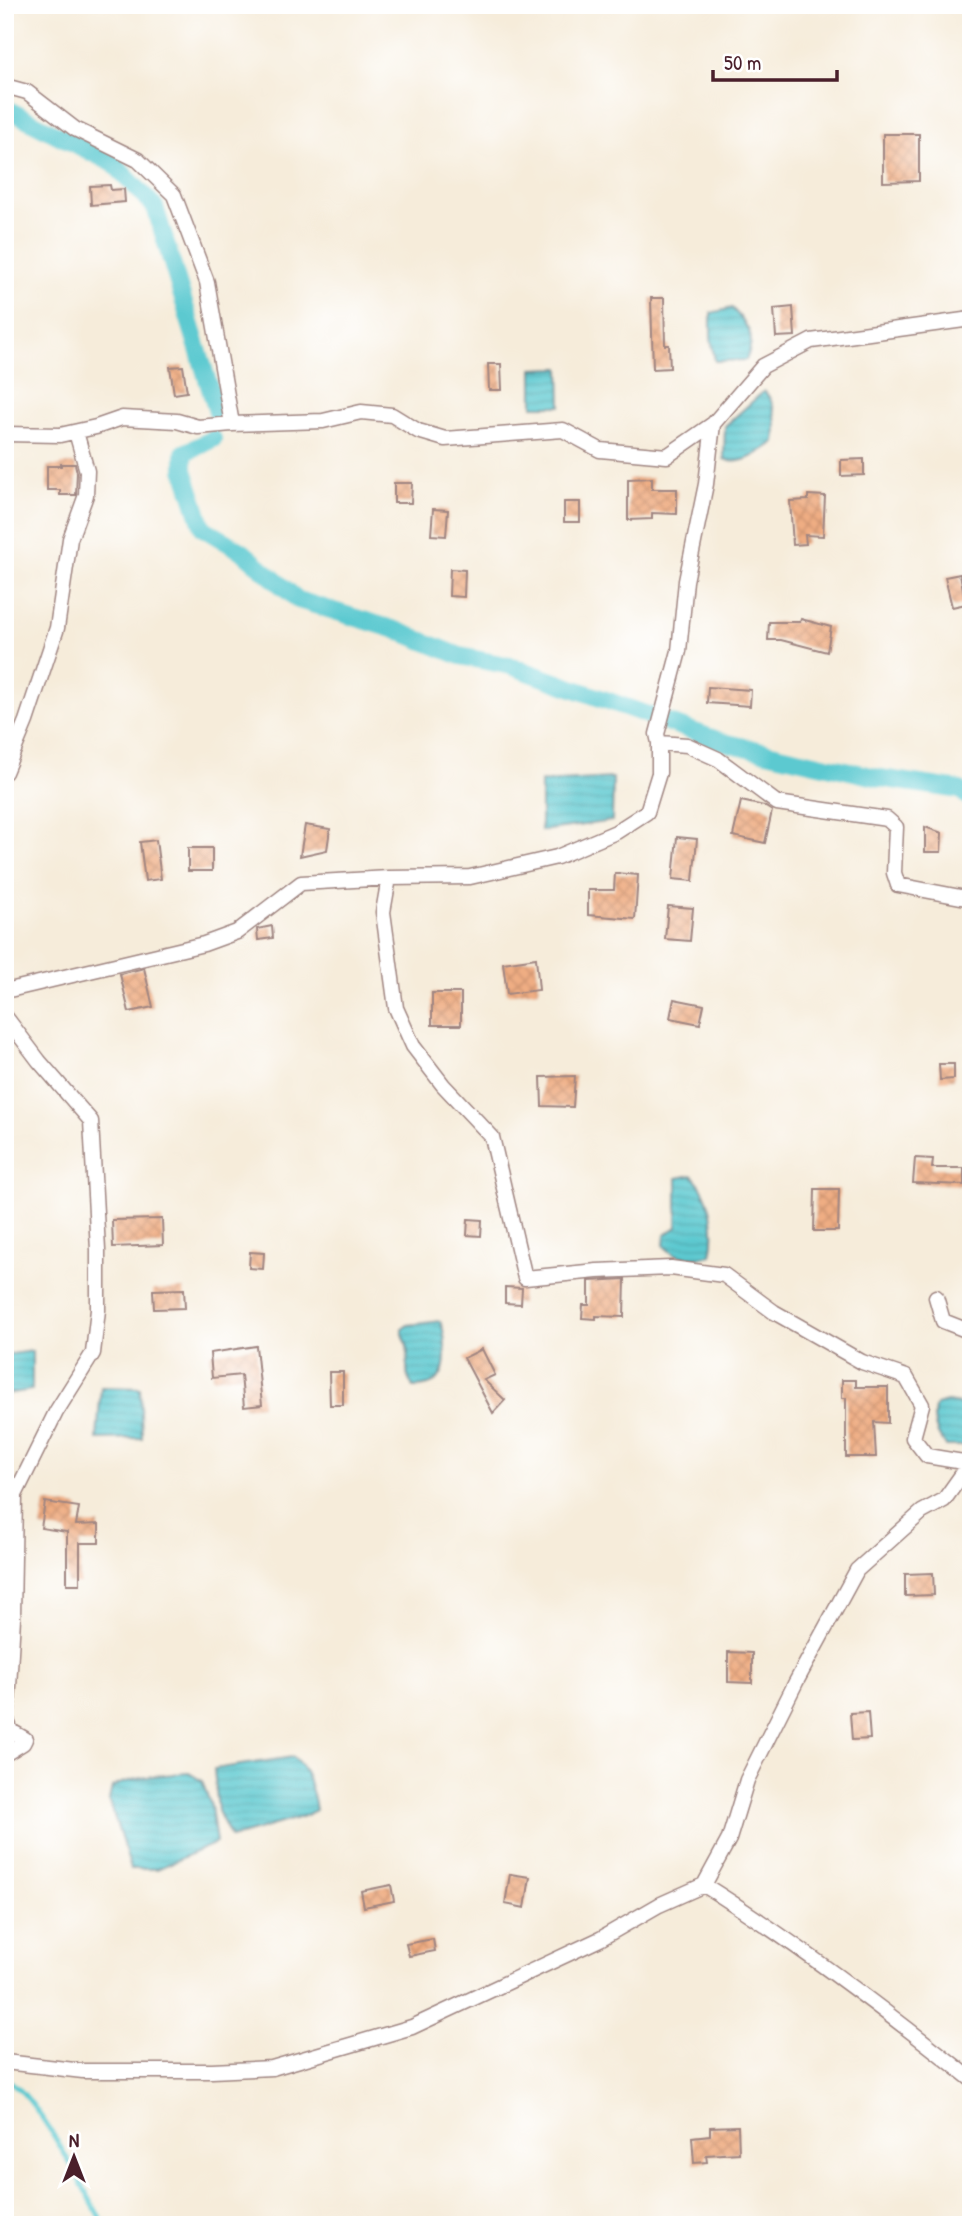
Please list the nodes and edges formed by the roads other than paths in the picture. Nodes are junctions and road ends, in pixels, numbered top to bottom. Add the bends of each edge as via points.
1 (5, 86) edge
2 (971, 318) edge
3 (232, 424) junction
4 (713, 424) junction
5 (76, 432) junction
6 (5, 434) edge
7 (659, 743) junction
8 (5, 772) edge
9 (389, 878) junction
10 (971, 899) edge
11 (5, 991) edge
12 (5, 1016) edge
13 (936, 1297) dead end
14 (971, 1332) edge
15 (970, 1462) edge
16 (5, 1754) edge
17 (704, 1885) junction
18 (5, 2062) edge
19 (971, 2078) edge

1 - 3 street via 27,92 75,129 138,160 174,195 207,282
2 - 4 street via 811,341 763,366
3 - 4 street via 323,421 361,412 392,415 418,431 445,439 563,430 600,450 667,456
3 - 5 street via 198,427 122,418
4 - 7 street via 679,651 657,734
5 - 6 street
5 - 8 street via 87,471 86,495 70,539 57,628
7 - 9 street via 659,772 647,812 616,832 558,857 470,877
7 - 10 street via 687,745 718,759 777,803 887,819 896,827 894,873 898,885
9 - 11 street via 301,883 237,932
9 - 15 street via 383,912 396,1008 413,1046 492,1137 525,1279 597,1270 671,1268 724,1275 774,1312 862,1362 906,1377 922,1405 913,1437 927,1456
12 - 16 street via 90,1121 98,1310 93,1353 56,1412 15,1495 7,1721 11,1731 24,1739
13 - 14 street via 943,1321
15 - 17 street via 944,1500 922,1512 857,1570 747,1780 729,1839
17 - 18 street via 412,2027 272,2068 83,2071
17 - 19 street via 768,1925

